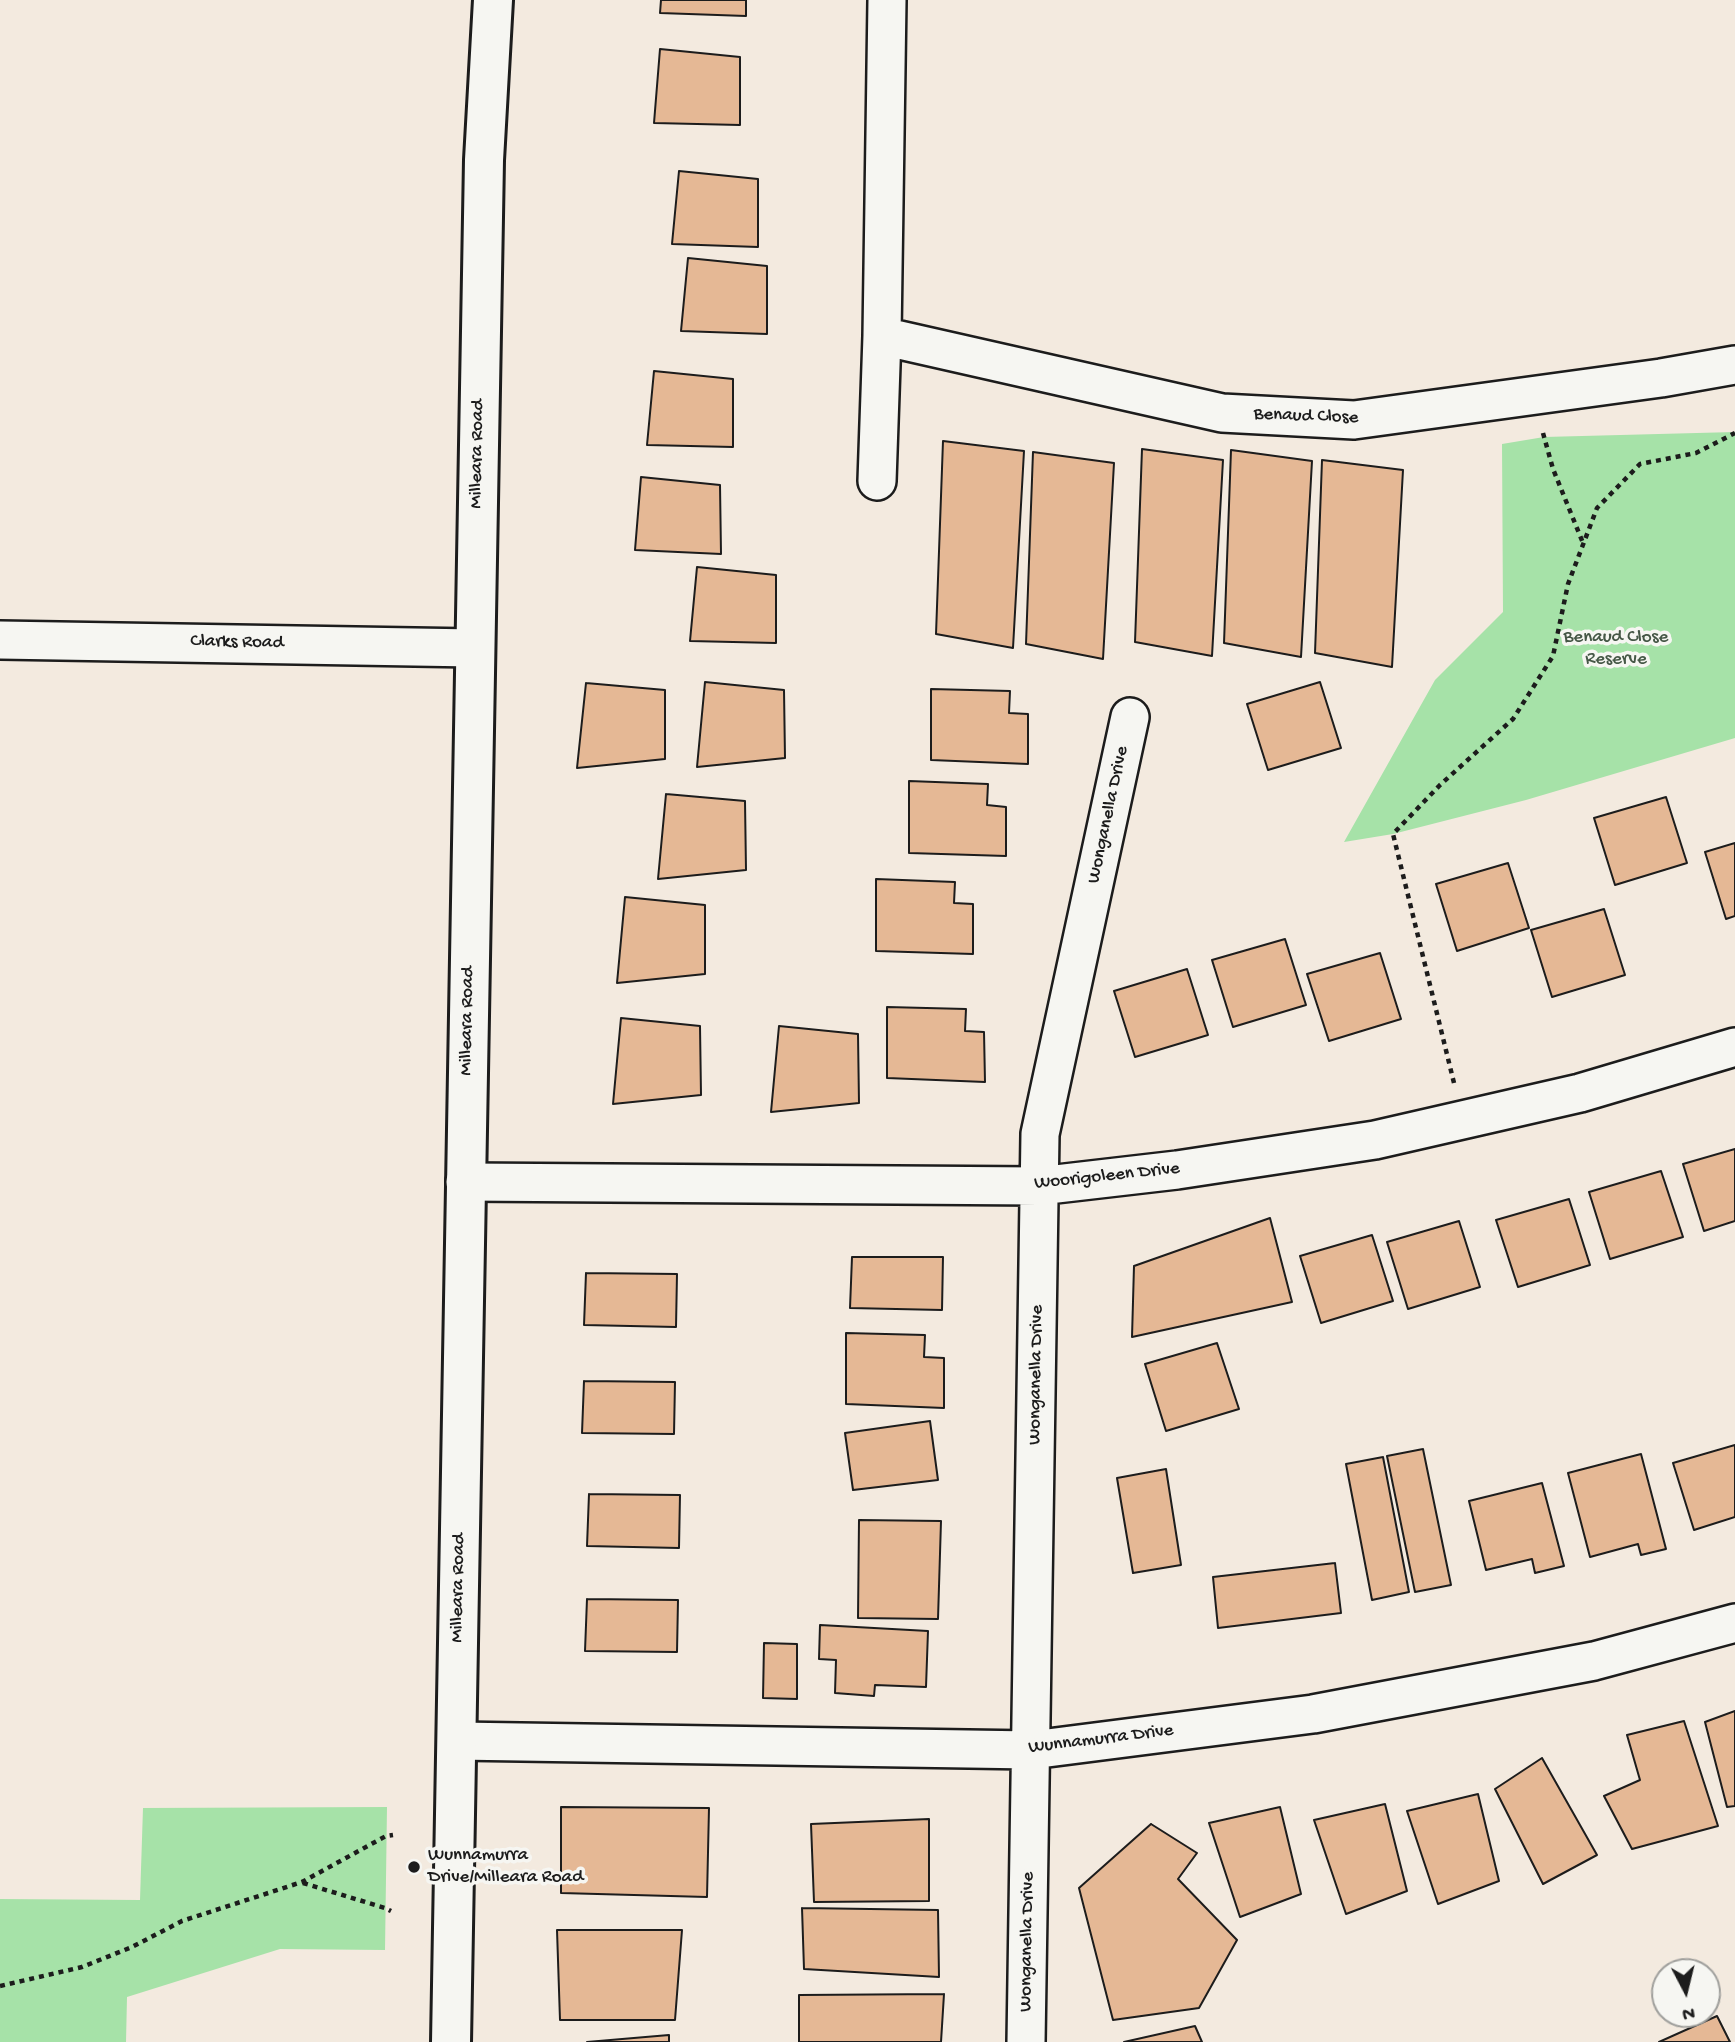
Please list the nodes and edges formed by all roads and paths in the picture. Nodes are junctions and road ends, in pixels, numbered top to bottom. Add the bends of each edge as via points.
1 (493, 0) edge
2 (887, 0) edge
3 (882, 336) junction
4 (1735, 365) edge
5 (1530, 396) junction
6 (1735, 433) edge
7 (877, 481) dead end
8 (1583, 543) junction
9 (0, 639) edge
10 (474, 648) junction
11 (1130, 717) dead end
12 (1735, 1047) edge
13 (1452, 1074) dead end
14 (465, 1182) junction
15 (1039, 1186) junction
16 (1735, 1623) edge
17 (457, 1741) junction
18 (1032, 1750) junction
19 (393, 1835) dead end
20 (302, 1882) junction
21 (391, 1911) dead end
22 (0, 1986) edge
23 (452, 2042) edge
24 (1026, 2042) edge

1 - 10 main road, Milleara Road via 484,160
2 - 3 street
3 - 5 street, Benaud Close via 1222,413 1354,420
3 - 7 street
4 - 5 street, Benaud Close
5 - 8 path
6 - 8 path via 1696,453 1640,464 1597,508
8 - 13 path via 1568,583 1553,656 1513,719 1392,834
9 - 10 street, Clarks Road
10 - 14 main road, Milleara Road
11 - 15 street, Wonganella Drive via 1040,1133
12 - 15 street, Woorigoleen Drive via 1580,1093 1375,1140
14 - 15 street, Woorigoleen Drive
14 - 17 main road, Milleara Road
15 - 18 street, Wonganella Drive
16 - 18 street, Wunnamurra Drive via 1594,1661 1313,1714
17 - 18 street, Wunnamurra Drive
17 - 23 main road, Milleara Road
18 - 24 street, Wonganella Drive
19 - 20 path
20 - 21 path
20 - 22 path via 182,1921 82,1967

